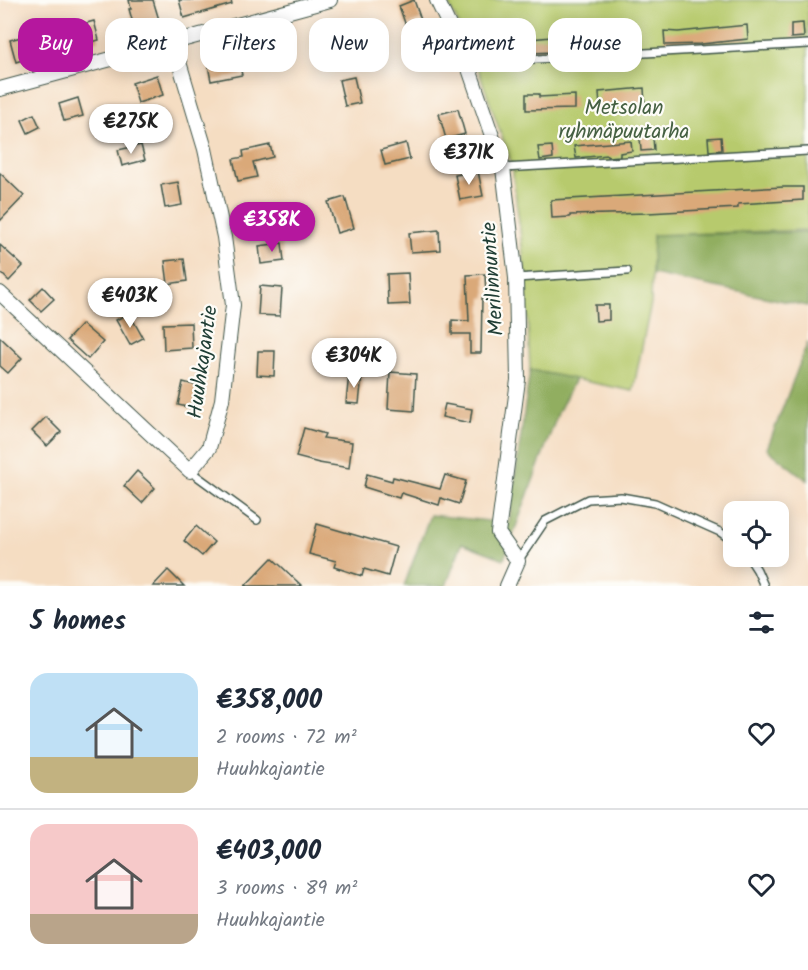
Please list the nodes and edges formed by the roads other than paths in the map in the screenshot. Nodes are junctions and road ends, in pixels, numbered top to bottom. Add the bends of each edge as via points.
1 (330, 0) edge
2 (437, 0) edge
3 (446, 18) edge
4 (188, 38) edge
5 (808, 44) edge
6 (536, 59) edge
7 (105, 60) edge
8 (182, 72) edge
9 (470, 72) edge
10 (0, 89) edge
11 (808, 151) edge
12 (504, 168) junction
13 (627, 271) dead end
14 (516, 278) junction
15 (0, 293) edge
16 (189, 471) junction
17 (257, 520) dead end
18 (723, 534) edge
19 (518, 561) junction
20 (756, 567) edge
21 (507, 586) edge
22 (764, 586) edge

1 - 4 street
2 - 3 street, Merilinnuntie
5 - 6 lane
7 - 10 street
8 - 16 street, Huuhkajantie via 205,148 224,237 233,305 222,400 209,448
9 - 12 street, Merilinnuntie
11 - 12 lane
12 - 14 street, Merilinnuntie
13 - 14 lane
14 - 19 street, Merilinnuntie via 518,380 498,533
15 - 16 street
16 - 17 lane
18 - 19 lane via 655,503 621,497 588,499 545,521
19 - 21 street
20 - 22 lane

